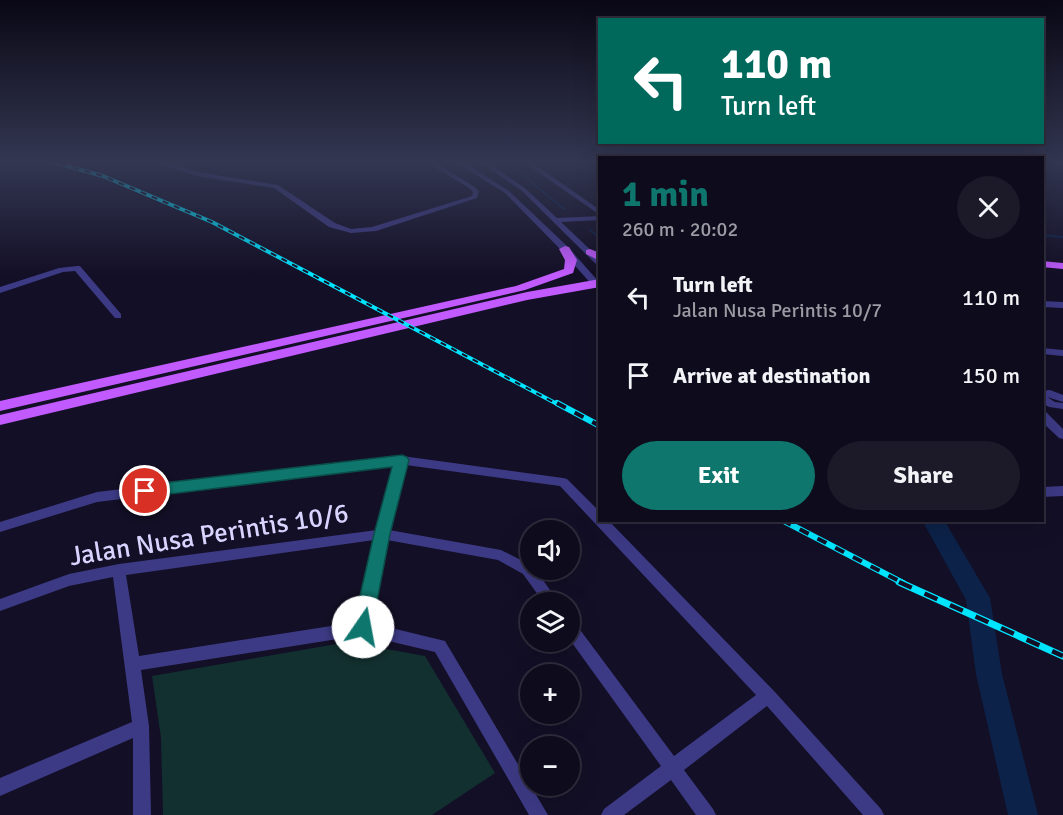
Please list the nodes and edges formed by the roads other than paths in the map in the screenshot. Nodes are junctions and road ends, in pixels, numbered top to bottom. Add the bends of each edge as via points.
1 (295, 199) edge
2 (469, 199) edge
3 (514, 199) edge
4 (534, 199) edge
5 (580, 199) edge
6 (598, 212) edge
7 (598, 218) edge
8 (556, 220) junction
9 (565, 249) junction
10 (595, 255) edge
11 (1044, 264) edge
12 (1063, 266) edge
13 (1044, 273) edge
14 (1063, 275) edge
15 (597, 279) edge
16 (521, 287) junction
17 (0, 290) edge
18 (1044, 304) edge
19 (1063, 306) edge
20 (118, 316) dead end
21 (1044, 351) edge
22 (1063, 353) edge
23 (1050, 396) edge
24 (0, 406) edge
25 (1063, 406) edge
26 (1044, 417) edge
27 (0, 420) edge
28 (1063, 435) edge
29 (402, 460) junction
30 (1063, 491) edge
31 (1044, 492) edge
32 (598, 518) edge
33 (602, 522) edge
34 (0, 527) edge
35 (382, 534) junction
36 (119, 570) junction
37 (544, 592) edge
38 (0, 605) edge
39 (363, 627) junction
40 (580, 642) edge
41 (132, 664) junction
42 (768, 696) junction
43 (141, 726) junction
44 (672, 768) junction
45 (0, 786) edge
46 (142, 815) edge
47 (539, 815) edge
48 (610, 815) edge
49 (707, 815) edge
50 (875, 815) edge

1 - 2 street via 332,225 351,231 373,229
3 - 9 street
4 - 8 street
5 - 6 street
7 - 8 street
8 - 10 street
9 - 15 street
9 - 16 main road via 571,260 569,271
11 - 12 main road
13 - 14 main road
15 - 16 main road
15 - 27 main road
16 - 24 main road
17 - 20 street via 77,268
18 - 19 street
21 - 22 street
23 - 25 street via 1053,405
26 - 28 street
29 - 32 street via 563,482
29 - 34 street via 97,497
29 - 35 street
30 - 31 street
33 - 42 street
35 - 36 street, Jalan Nusa Perintis 10/6
35 - 37 street, Jalan Nusa Perintis 10/6 via 501,555 528,570
35 - 39 street
36 - 38 street, Jalan Nusa Perintis 10/6 via 69,580
36 - 41 street
39 - 41 street
39 - 47 street via 440,646
40 - 44 street
41 - 43 street
42 - 44 street
42 - 50 street
43 - 45 street
43 - 46 street
44 - 48 street
44 - 49 street

